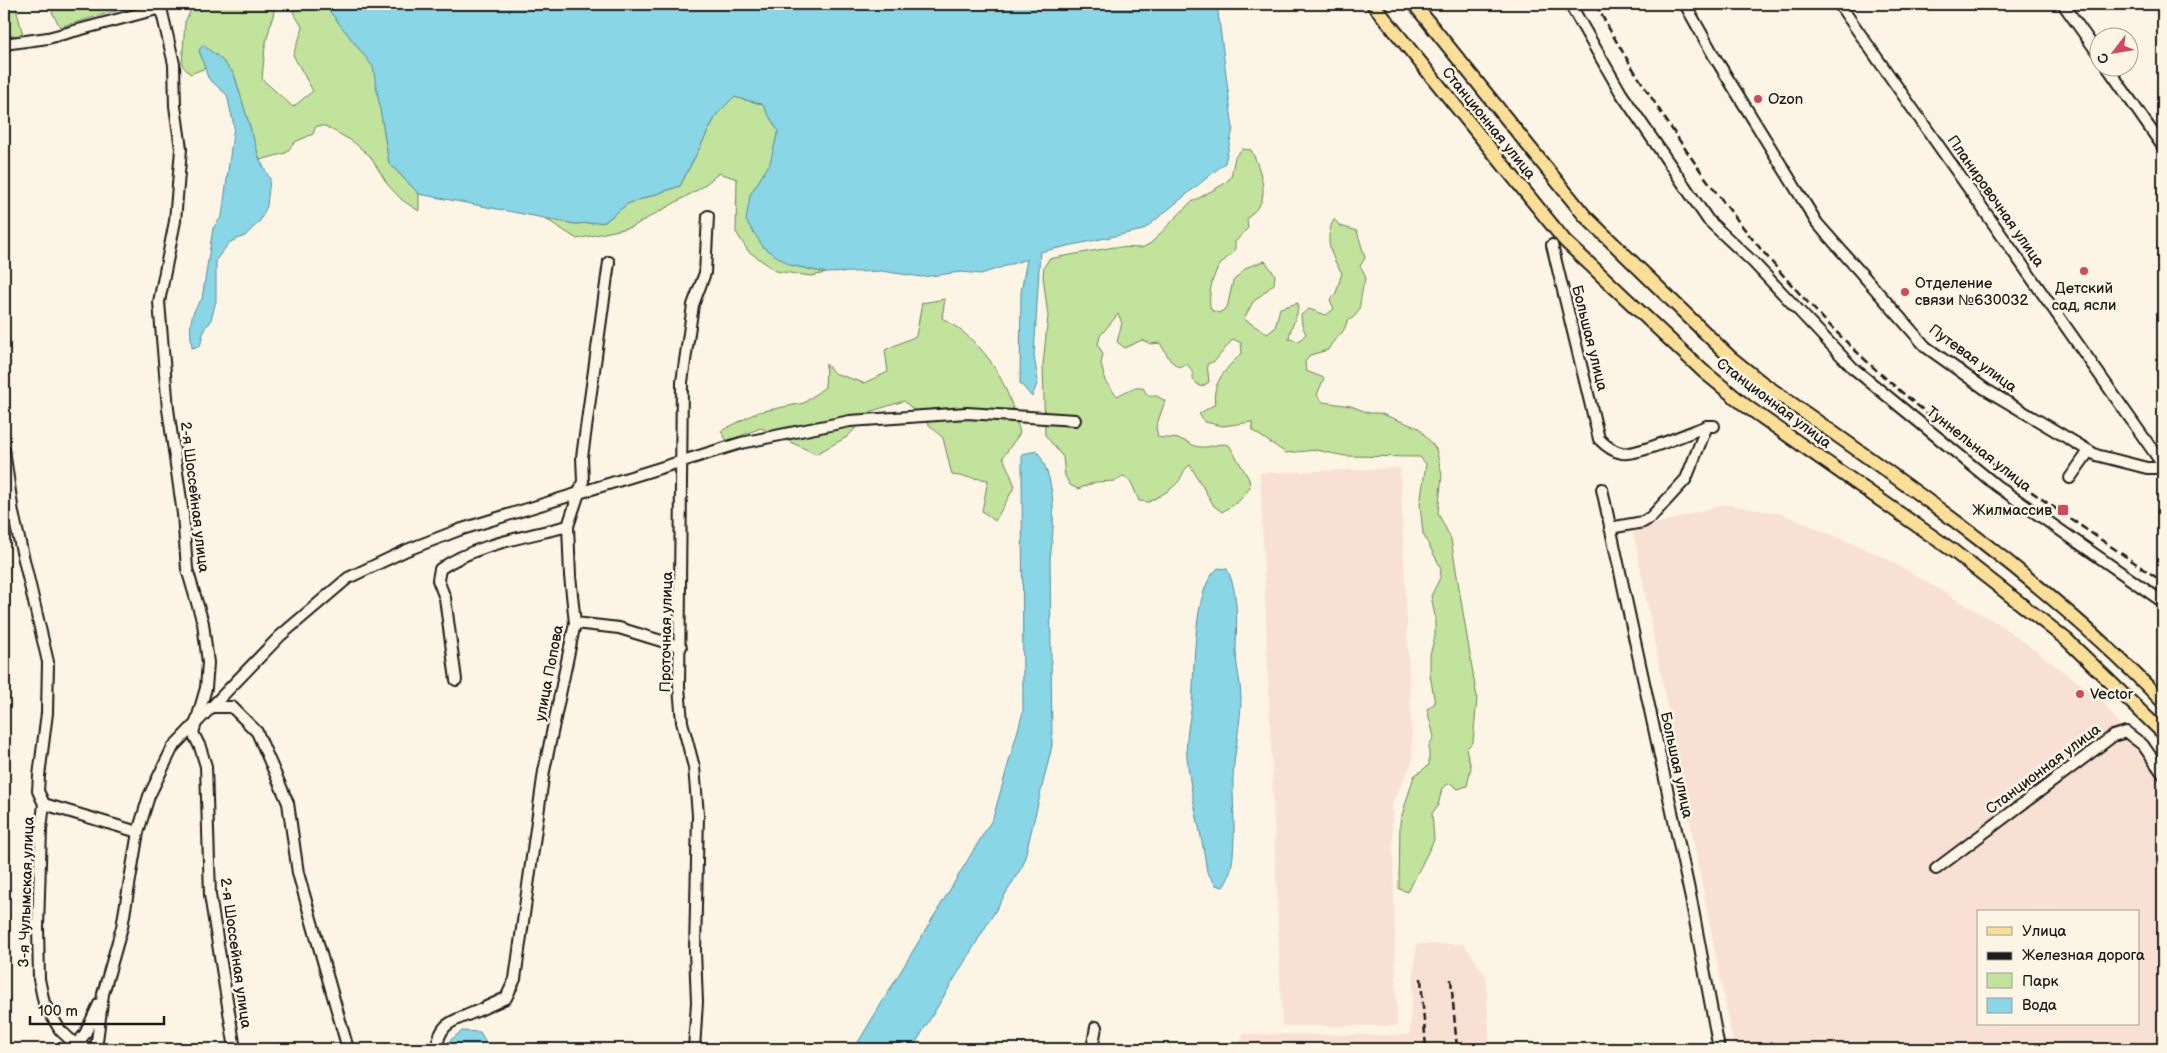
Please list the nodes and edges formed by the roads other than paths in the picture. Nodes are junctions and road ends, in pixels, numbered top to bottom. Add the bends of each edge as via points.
1 (1373, 4) edge
2 (1414, 4) edge
3 (1570, 4) edge
4 (1685, 4) edge
5 (1839, 4) edge
6 (2063, 4) edge
7 (161, 6) edge
8 (2090, 42) edge
9 (4, 44) edge
10 (2115, 78) edge
11 (2163, 147) edge
12 (708, 216) dead end
13 (1552, 245) dead end
14 (609, 262) dead end
15 (1075, 420) dead end
16 (4, 450) edge
17 (2089, 451) junction
18 (682, 461) junction
19 (2163, 466) edge
20 (2070, 478) dead end
21 (1602, 489) dead end
22 (578, 492) junction
23 (9, 513) edge
24 (568, 526) junction
25 (1610, 528) junction
26 (2163, 602) edge
27 (575, 623) junction
28 (681, 648) junction
29 (456, 680) dead end
30 (2163, 702) edge
31 (211, 707) junction
32 (195, 723) junction
33 (2163, 733) edge
34 (2163, 774) edge
35 (44, 804) junction
36 (138, 832) junction
37 (1936, 869) dead end
38 (103, 994) junction
39 (1096, 1027) dead end
40 (74, 1047) edge
41 (91, 1049) edge
42 (96, 1049) edge
43 (235, 1049) edge
44 (348, 1049) edge
45 (436, 1049) edge
46 (694, 1049) edge
47 (1092, 1049) edge
48 (1718, 1049) edge

1 - 33 main road, Станционная улица via 1565,241 1703,371 1746,406 1952,550 2059,634
2 - 30 main road, Станционная улица via 1585,216 1730,356 1761,382 1967,530 2083,623
3 - 26 street, Туннельная улица via 1621,93 1708,220 1753,262 1853,368 1997,486
4 - 17 street, Путевая улица via 1817,223 1926,347 1985,389
5 - 19 street, Планировочная улица
6 - 8 street
7 - 9 street via 48,38
7 - 32 street, 2-я Шоссейная улица via 174,64 180,149 175,221 159,302 187,569 203,623 208,663 206,688
10 - 11 street
12 - 18 street, Проточная улица via 705,273 692,305 682,382
13 - 25 street, Большая улица via 1600,439 1606,446 1623,454 1710,426 1686,479 1651,517 1643,522
14 - 22 street, улица Попова via 582,458 583,481
15 - 18 street via 967,413 850,421 741,443
16 - 23 street, 3-я Чулымская улица
17 - 19 street, Путевая улица via 2148,468
17 - 20 street
18 - 22 street
18 - 28 street, Проточная улица
21 - 25 street, Большая улица
22 - 24 street, улица Попова via 578,502
22 - 31 street via 459,530 348,578 280,636
23 - 35 street, 3-я Чулымская улица via 48,662 38,784
24 - 27 street, улица Попова
24 - 29 street via 452,560 440,569 438,580 445,598
25 - 48 street, Большая улица via 1691,899
27 - 28 street via 619,628
27 - 45 street, улица Попова via 544,771 515,979 506,998 444,1027
28 - 46 street, Проточная улица via 679,687 682,722 694,768 698,815
31 - 32 street
31 - 44 street via 232,707 257,732 288,803 298,873
32 - 36 street via 173,747 149,796
32 - 43 street, 2-я Шоссейная улица via 192,733 206,766 210,895
34 - 37 street, Станционная улица via 2143,745 2126,732 2114,736
35 - 36 street
35 - 40 street, 3-я Чулымская улица via 39,979 44,1003
36 - 38 street via 122,927
38 - 40 street via 85,1034
38 - 42 street
39 - 47 street
40 - 41 street, 3-я Чулымская улица

